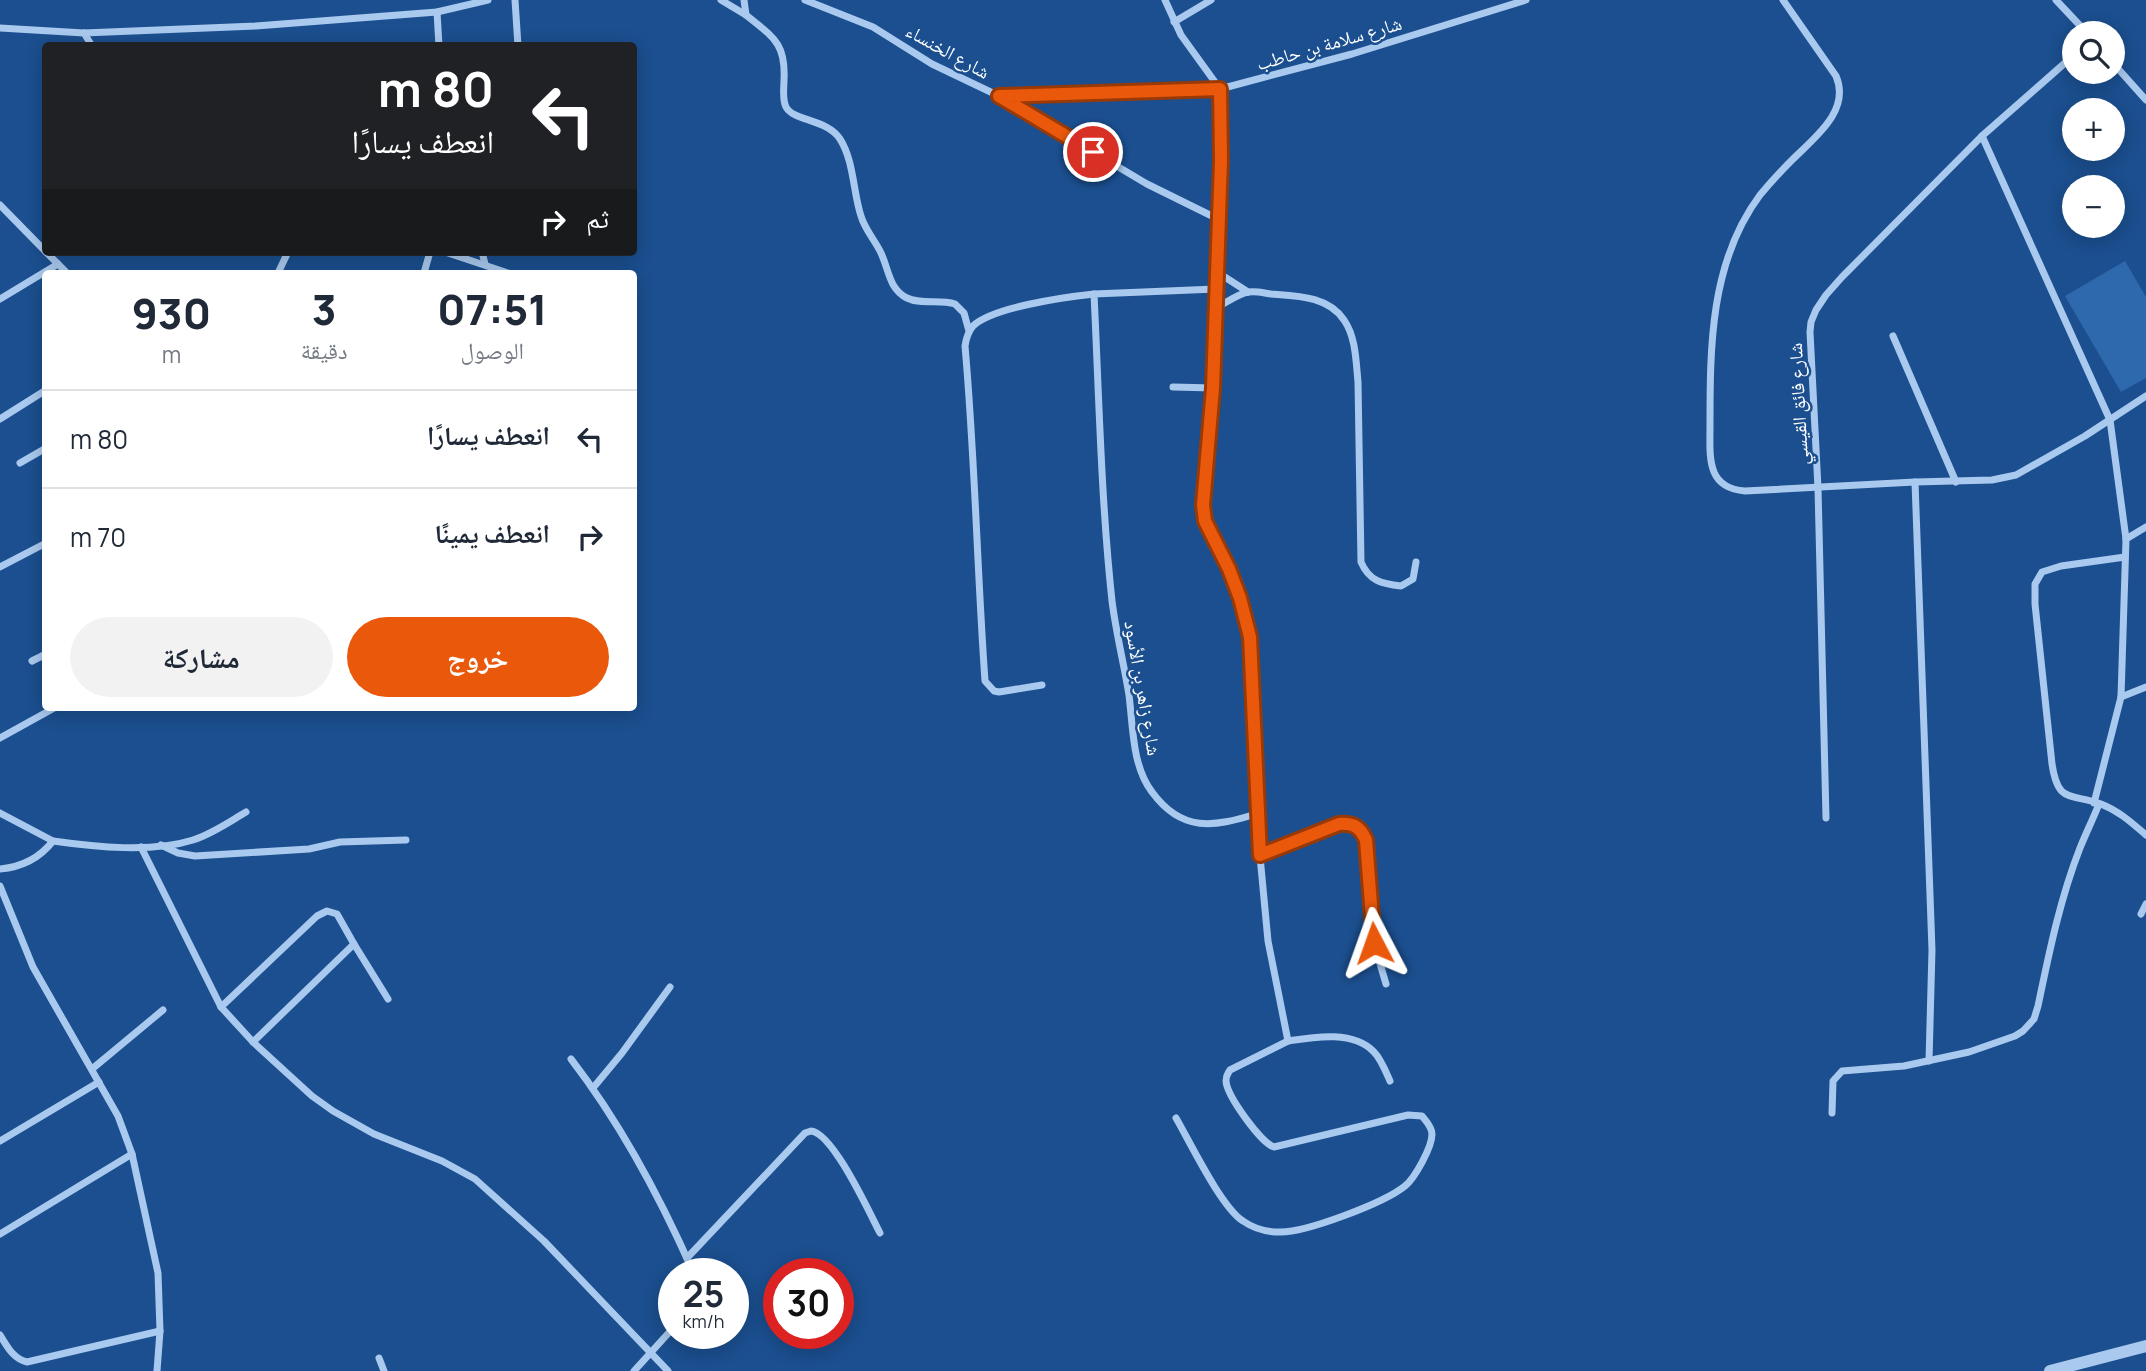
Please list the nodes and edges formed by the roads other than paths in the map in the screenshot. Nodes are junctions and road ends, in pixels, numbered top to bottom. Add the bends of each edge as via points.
1 (488, 0) edge
2 (515, 0) edge
3 (721, 0) edge
4 (744, 0) edge
5 (805, 0) edge
6 (1165, 0) edge
7 (1212, 0) edge
8 (1526, 0) edge
9 (1783, 0) edge
10 (2056, 0) edge
11 (437, 12) junction
12 (746, 15) junction
13 (2076, 21) edge
14 (1174, 22) junction
15 (0, 28) edge
16 (83, 33) junction
17 (89, 42) edge
18 (439, 42) edge
19 (519, 42) edge
20 (2062, 65) edge
21 (2125, 77) edge
22 (1220, 89) junction
23 (999, 96) junction
24 (2146, 100) edge
25 (1982, 136) junction
26 (0, 205) edge
27 (1218, 219) junction
28 (42, 248) edge
29 (50, 256) edge
30 (459, 256) edge
31 (483, 256) edge
32 (58, 264) junction
33 (485, 264) junction
34 (48, 270) edge
35 (64, 270) edge
36 (500, 270) edge
37 (1217, 272) junction
38 (42, 274) edge
39 (1216, 289) junction
40 (1248, 292) junction
41 (1094, 294) junction
42 (0, 299) edge
43 (1216, 309) junction
44 (969, 331) junction
45 (1893, 336) dead end
46 (1173, 387) dead end
47 (1213, 388) junction
48 (42, 393) edge
49 (2146, 396) edge
50 (0, 419) edge
51 (2110, 420) junction
52 (42, 450) edge
53 (20, 463) dead end
54 (1915, 482) junction
55 (1956, 482) junction
56 (1818, 488) junction
57 (2146, 527) edge
58 (2126, 539) junction
59 (42, 545) edge
60 (2124, 557) junction
61 (1416, 562) dead end
62 (0, 567) edge
63 (42, 656) edge
64 (32, 661) dead end
65 (1042, 685) dead end
66 (2146, 687) edge
67 (2121, 697) junction
68 (49, 711) edge
69 (0, 738) edge
70 (2096, 803) junction
71 (246, 812) dead end
72 (0, 813) edge
73 (1256, 814) junction
74 (1826, 818) dead end
75 (2146, 835) edge
76 (406, 840) dead end
77 (52, 841) junction
78 (161, 845) junction
79 (141, 847) junction
80 (1260, 855) junction
81 (0, 869) edge
82 (0, 886) edge
83 (2146, 904) edge
84 (2141, 914) dead end
85 (354, 944) junction
86 (1386, 984) dead end
87 (670, 987) dead end
88 (388, 999) dead end
89 (221, 1006) junction
90 (163, 1010) dead end
91 (1287, 1041) junction
92 (253, 1042) junction
93 (571, 1059) dead end
94 (1929, 1061) junction
95 (92, 1069) junction
96 (1390, 1081) dead end
97 (99, 1082) junction
98 (593, 1088) junction
99 (1832, 1113) dead end
100 (1176, 1118) dead end
101 (0, 1142) edge
102 (132, 1154) junction
103 (880, 1233) dead end
104 (0, 1234) edge
105 (687, 1258) joint
106 (160, 1331) junction
107 (0, 1335) edge
108 (658, 1343) edge
109 (2146, 1346) edge
110 (650, 1351) junction
111 (379, 1358) dead end
112 (158, 1371) edge
113 (384, 1371) edge
114 (634, 1371) edge
115 (668, 1371) edge
116 (2050, 1371) edge

1 - 11 street
2 - 19 street
3 - 12 street
4 - 12 street
5 - 23 street, شارع الخنساء via 873,27 932,64
6 - 14 street
7 - 14 street
8 - 22 street, شارع سلامة بن حاطب
9 - 56 street via 1836,76 1840,94 1833,116 1822,130 1758,198 1727,261 1713,315 1710,462 1720,483 1731,490
10 - 13 street
11 - 16 street
11 - 18 street
12 - 44 street via 782,52 784,99 790,113 823,124 839,137 864,226 896,290 913,300 951,302 964,313
14 - 22 street
15 - 16 street
16 - 17 street
20 - 25 street, شارع فائق القيسي
21 - 24 street
22 - 23 street, شارع سلامة بن حاطب
22 - 27 street
23 - 27 street, شارع الخنساء via 1136,177
25 - 51 street
25 - 56 street, شارع فائق القيسي via 1842,277 1816,310 1810,332
26 - 28 street
27 - 37 street
29 - 32 street
30 - 33 street
31 - 33 street
32 - 34 street
32 - 35 street
33 - 36 street
37 - 39 street
37 - 40 street
38 - 42 street
39 - 41 street
39 - 43 street
40 - 43 street
40 - 61 street via 1321,301 1345,321 1358,382 1361,562 1374,580 1401,586 1413,579
41 - 44 street via 1017,308 982,320
41 - 73 street, شارع زاهر بن الأسود via 1112,604 1139,762 1151,791 1188,821 1203,825
43 - 47 street
44 - 65 street via 965,346 985,681 999,692
45 - 55 street
46 - 47 street
47 - 73 street via 1203,514 1240,598 1250,637
48 - 50 street
49 - 51 street
51 - 55 street via 2015,475
51 - 58 street
52 - 53 street
54 - 55 street
54 - 56 street
54 - 94 street via 1932,950
56 - 74 street, شارع فائق القيسي
57 - 58 street
58 - 60 street
59 - 62 street
60 - 67 street
60 - 70 street via 2049,569 2038,577 2035,590 2054,777 2063,793
63 - 64 street
66 - 67 street
67 - 70 street
68 - 69 street
70 - 75 street via 2119,813
70 - 94 street via 2059,911 2034,1019 2015,1036
71 - 78 street via 206,835
72 - 77 street
73 - 80 street
76 - 78 street via 195,856
77 - 79 street
77 - 81 street via 36,858
78 - 79 street
79 - 89 street
80 - 86 street via 1339,824 1360,829 1368,853 1374,943
80 - 91 street via 1268,941
82 - 95 street via 33,967
83 - 84 street
85 - 88 street
85 - 89 street via 337,914 322,914
85 - 92 street
87 - 98 street
89 - 92 street
90 - 95 street
91 - 96 street via 1318,1037 1356,1041 1374,1052
91 - 100 street via 1235,1066 1227,1075 1231,1094 1260,1138 1270,1147 1279,1147 1408,1115 1422,1116 1432,1136 1405,1186 1343,1216 1293,1231 1265,1230 1240,1220 1226,1204
92 - 110 street via 333,1111 475,1179 544,1241
93 - 98 street
94 - 99 street via 1842,1071 1833,1081
95 - 97 street
97 - 101 street
97 - 102 street
98 - 105 street
102 - 104 street
102 - 106 street via 158,1273
103 - 105 street via 835,1153 821,1134 811,1131
106 - 107 street via 27,1362 13,1354
106 - 112 street
108 - 110 street
109 - 116 street
110 - 114 street
110 - 115 street
111 - 113 street

